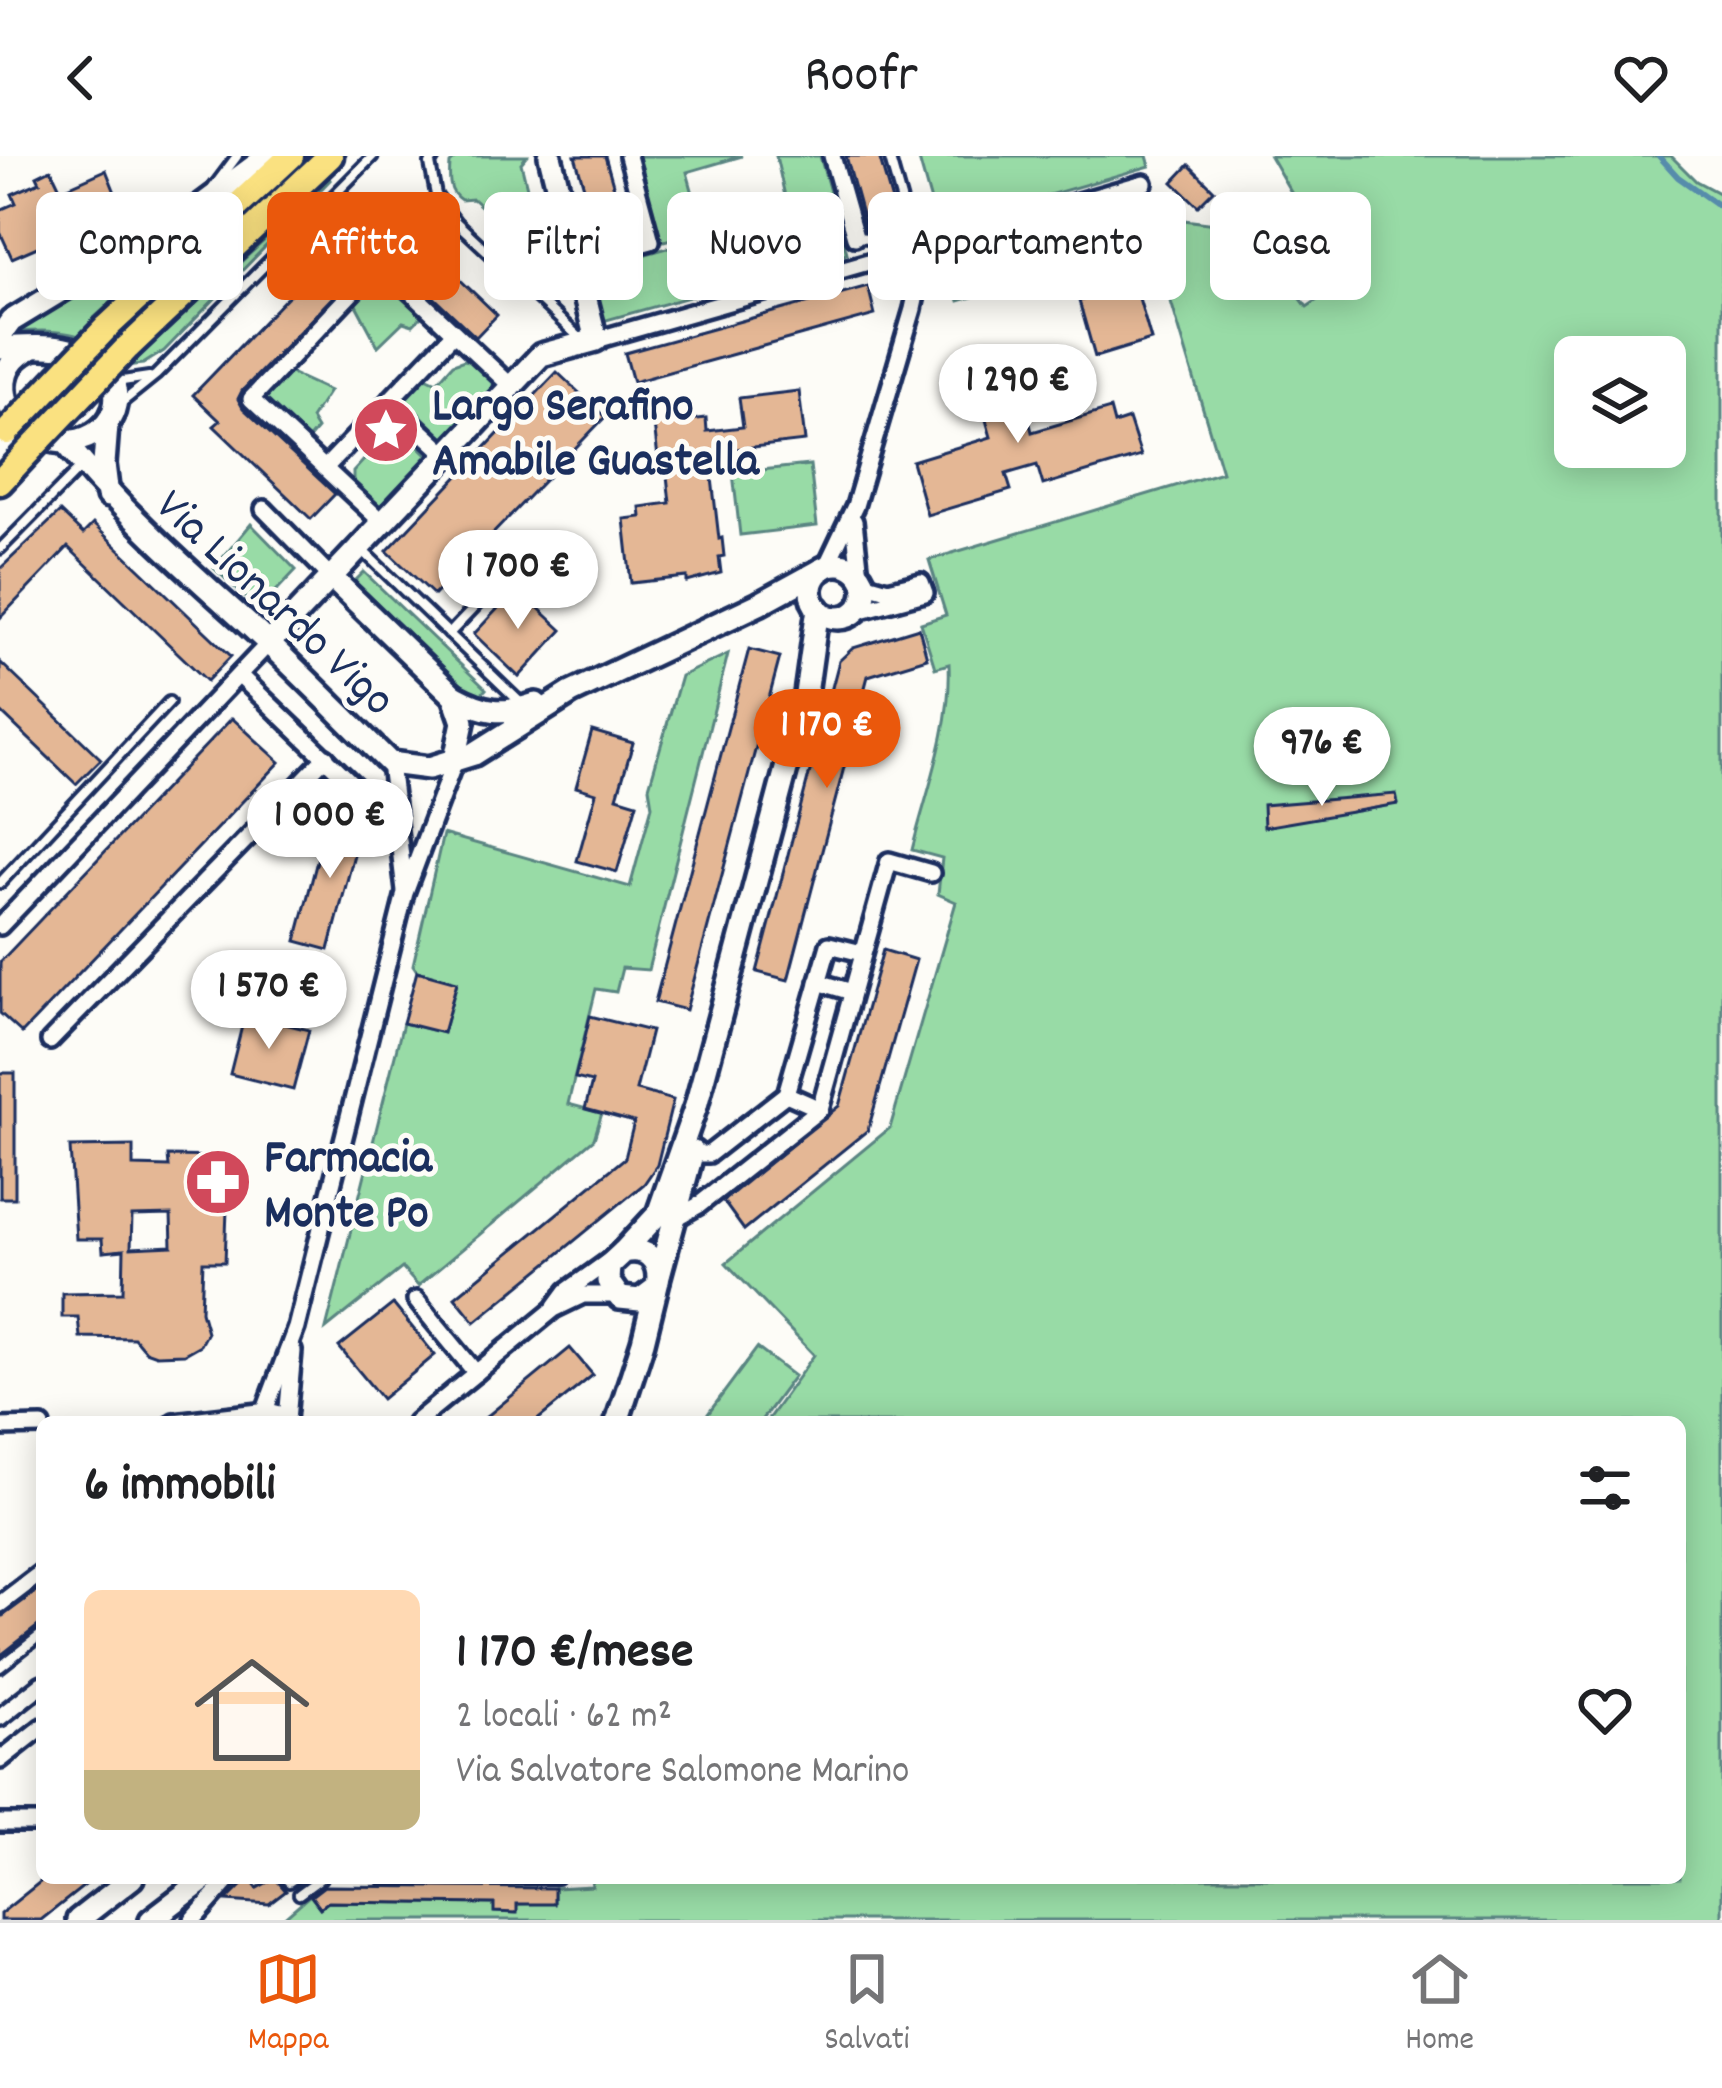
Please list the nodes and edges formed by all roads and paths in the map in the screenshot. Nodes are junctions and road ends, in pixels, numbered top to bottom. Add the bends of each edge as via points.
1 (237, 156) edge
2 (330, 156) edge
3 (373, 156) edge
4 (435, 156) edge
5 (550, 156) edge
6 (628, 156) edge
7 (832, 156) edge
8 (889, 156) edge
9 (281, 160) edge
10 (1144, 183) dead end
11 (211, 192) edge
12 (226, 192) edge
13 (558, 192) edge
14 (638, 192) edge
15 (1113, 192) edge
16 (643, 211) edge
17 (855, 237) joint
18 (643, 243) edge
19 (868, 264) edge
20 (36, 299) edge
21 (43, 300) edge
22 (582, 300) edge
23 (916, 300) edge
24 (0, 314) edge
25 (454, 333) junction
26 (0, 336) edge
27 (590, 341) junction
28 (42, 346) junction
29 (0, 348) edge
30 (156, 375) junction
31 (114, 382) junction
32 (511, 386) junction
33 (389, 401) junction
34 (5, 414) edge
35 (111, 417) junction
36 (64, 442) junction
37 (447, 455) junction
38 (83, 465) junction
39 (325, 468) junction
40 (0, 482) edge
41 (108, 497) junction
42 (855, 506) junction
43 (264, 509) dead end
44 (383, 523) junction
45 (360, 548) junction
46 (531, 548) dead end
47 (0, 549) edge
48 (824, 568) junction
49 (332, 578) junction
50 (862, 579) junction
51 (759, 604) junction
52 (816, 607) junction
53 (851, 614) junction
54 (449, 634) junction
55 (268, 644) junction
56 (239, 675) junction
57 (571, 693) junction
58 (806, 694) junction
59 (454, 696) junction
60 (169, 702) dead end
61 (525, 708) junction
62 (326, 757) junction
63 (455, 760) junction
64 (390, 763) junction
65 (397, 827) junction
66 (931, 872) dead end
67 (0, 883) edge
68 (405, 893) junction
69 (0, 926) edge
70 (862, 953) junction
71 (818, 982) junction
72 (852, 992) junction
73 (50, 1042) dead end
74 (786, 1094) junction
75 (696, 1106) junction
76 (820, 1109) junction
77 (750, 1123) junction
78 (771, 1148) junction
79 (694, 1149) junction
80 (676, 1218) junction
81 (618, 1255) junction
82 (657, 1284) junction
83 (618, 1296) junction
84 (416, 1300) dead end
85 (554, 1310) junction
86 (296, 1328) junction
87 (476, 1373) junction
88 (628, 1381) junction
89 (259, 1416) edge
90 (287, 1416) edge
91 (423, 1416) edge
92 (618, 1416) edge
93 (36, 1426) edge
94 (0, 1427) edge
95 (36, 1577) edge
96 (0, 1604) edge
97 (36, 1639) edge
98 (0, 1667) edge
99 (36, 1689) edge
100 (0, 1717) edge
101 (36, 1732) edge
102 (0, 1760) edge
103 (0, 1823) edge
104 (36, 1823) edge
105 (124, 1884) edge
106 (198, 1884) edge
107 (225, 1884) edge
108 (313, 1884) edge
109 (299, 1894) dead end
110 (78, 1920) edge
111 (151, 1920) edge
112 (193, 1920) edge

1 - 11 lane
2 - 40 main road, bridge via 127,348
3 - 30 lane
4 - 27 lane via 436,195 456,221
5 - 13 street
6 - 14 street
7 - 17 street
8 - 17 lane via 909,227
9 - 12 street
9 - 34 main road, bridge
10 - 15 street
16 - 18 street via 651,241
19 - 27 street
20 - 24 street
21 - 26 street
22 - 27 street
23 - 42 street
25 - 32 street
25 - 33 street
25 - 39 street via 380,263 251,399
27 - 32 street via 542,355
28 - 29 street
28 - 31 street via 88,356
28 - 34 street via 11,363
30 - 31 lane
30 - 35 lane
31 - 35 street
32 - 37 street
33 - 37 street
33 - 39 street
34 - 36 street
35 - 36 street via 88,439
35 - 41 street
36 - 38 street, Via Lionardo Vigo
37 - 44 street
38 - 41 street, Via Lionardo Vigo
38 - 47 lane
39 - 44 street
41 - 55 street, Via Lionardo Vigo
42 - 48 street
42 - 50 street
43 - 49 street, Via Lionardo Vigo
44 - 45 street
45 - 49 street
45 - 54 lane
46 - 54 lane
48 - 50 street via 848,566
48 - 51 street
48 - 52 street via 811,590
49 - 55 street
49 - 59 street
50 - 53 street via 862,602
50 - 53 street via 887,590 921,582 925,593
51 - 52 street via 790,597
51 - 57 street
52 - 53 street via 835,617
52 - 58 street
53 - 58 street via 829,637
54 - 61 lane
55 - 56 street
55 - 64 street, Via Lionardo Vigo
56 - 62 street
56 - 69 street
57 - 61 street
57 - 63 street
58 - 75 street
59 - 61 street via 487,712
59 - 63 street via 464,722
60 - 67 lane
62 - 65 street
62 - 73 street
63 - 64 street via 429,768
63 - 68 street
64 - 65 street
65 - 68 street
66 - 70 street via 889,861
68 - 86 street
70 - 71 street via 829,945
70 - 72 street
71 - 72 street
71 - 74 street
72 - 76 street
74 - 76 street
74 - 77 street
75 - 79 street
75 - 81 street via 658,1214
76 - 78 street
77 - 78 street
77 - 79 street via 710,1154
78 - 80 street
79 - 80 street
80 - 82 street
81 - 82 street via 646,1253 657,1265
81 - 83 street via 607,1273
81 - 85 street
82 - 83 street via 640,1300
82 - 88 street
83 - 85 street via 583,1295
83 - 88 street via 632,1328
84 - 87 street
85 - 87 street
86 - 89 street
86 - 90 street
87 - 91 street
88 - 92 street
93 - 94 street
95 - 96 street
97 - 98 lane
99 - 100 street
101 - 102 street
103 - 104 street
105 - 110 street
106 - 111 street
107 - 112 street
108 - 109 lane

